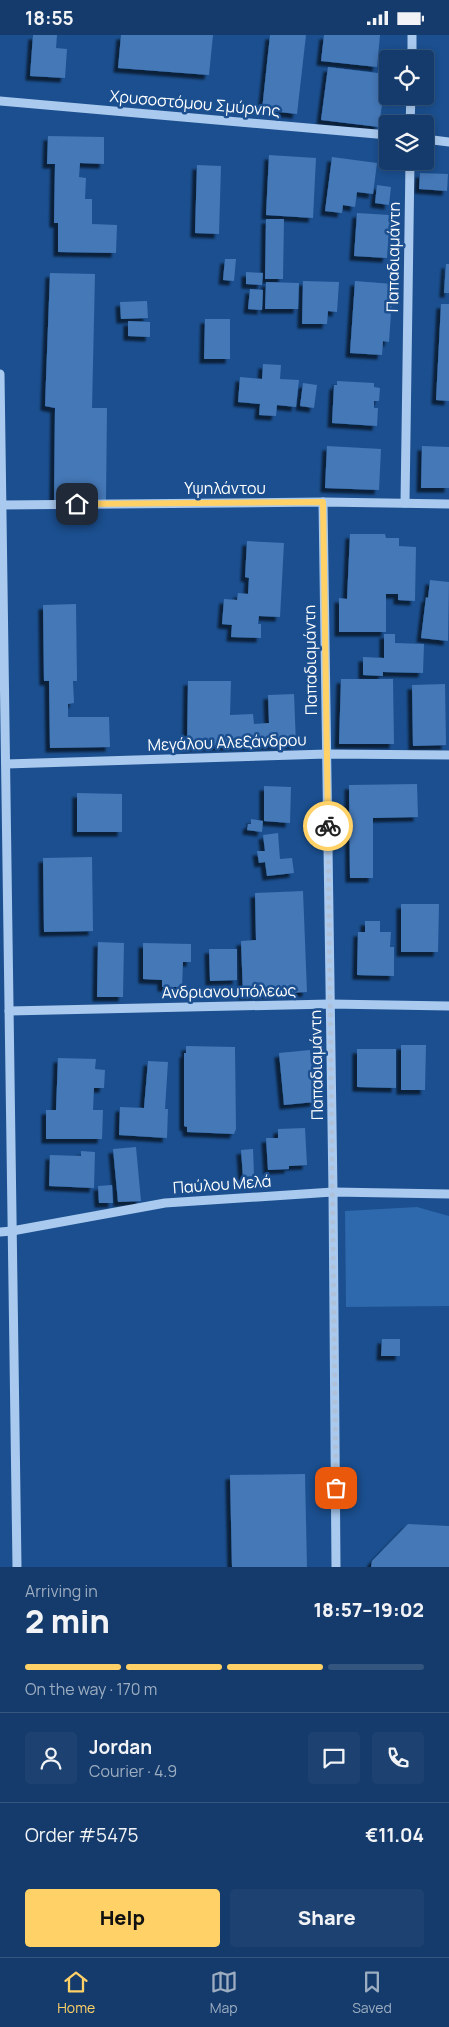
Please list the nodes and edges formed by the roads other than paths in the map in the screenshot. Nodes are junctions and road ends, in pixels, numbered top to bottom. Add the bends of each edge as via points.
1 (412, 35) edge
2 (412, 50) edge
3 (0, 101) edge
4 (379, 134) edge
5 (434, 140) edge
6 (449, 142) edge
7 (410, 170) edge
8 (0, 374) edge
9 (323, 502) junction
10 (405, 503) junction
11 (449, 504) edge
12 (2, 505) junction
13 (327, 754) junction
14 (449, 755) edge
15 (6, 764) junction
16 (330, 1004) junction
17 (449, 1006) edge
18 (9, 1011) junction
19 (333, 1192) junction
20 (449, 1194) edge
21 (0, 1231) edge
22 (12, 1231) junction
23 (17, 1567) edge
24 (336, 1567) edge

1 - 2 street
3 - 4 street, Χρυσοστόμου Σμύρνης
5 - 6 street
7 - 10 street, Παπαδιαμάντη
8 - 12 street
9 - 10 street, Υψηλάντου
9 - 12 street, Υψηλάντου
9 - 13 street, Παπαδιαμάντη
10 - 11 street, Υψηλάντου
12 - 15 street
13 - 14 street, Μεγάλου Αλεξάνδρου
13 - 15 street, Μεγάλου Αλεξάνδρου
13 - 16 street, Παπαδιαμάντη
15 - 18 street
16 - 17 street, Ανδριανουπόλεως
16 - 18 street, Ανδριανουπόλεως
16 - 19 street, Παπαδιαμάντη
18 - 22 street
19 - 20 street, Παύλου Μελά
19 - 22 street, Παύλου Μελά via 165,1203
19 - 24 street, Παπαδιαμάντη
21 - 22 street, Παύλου Μελά
22 - 23 street

